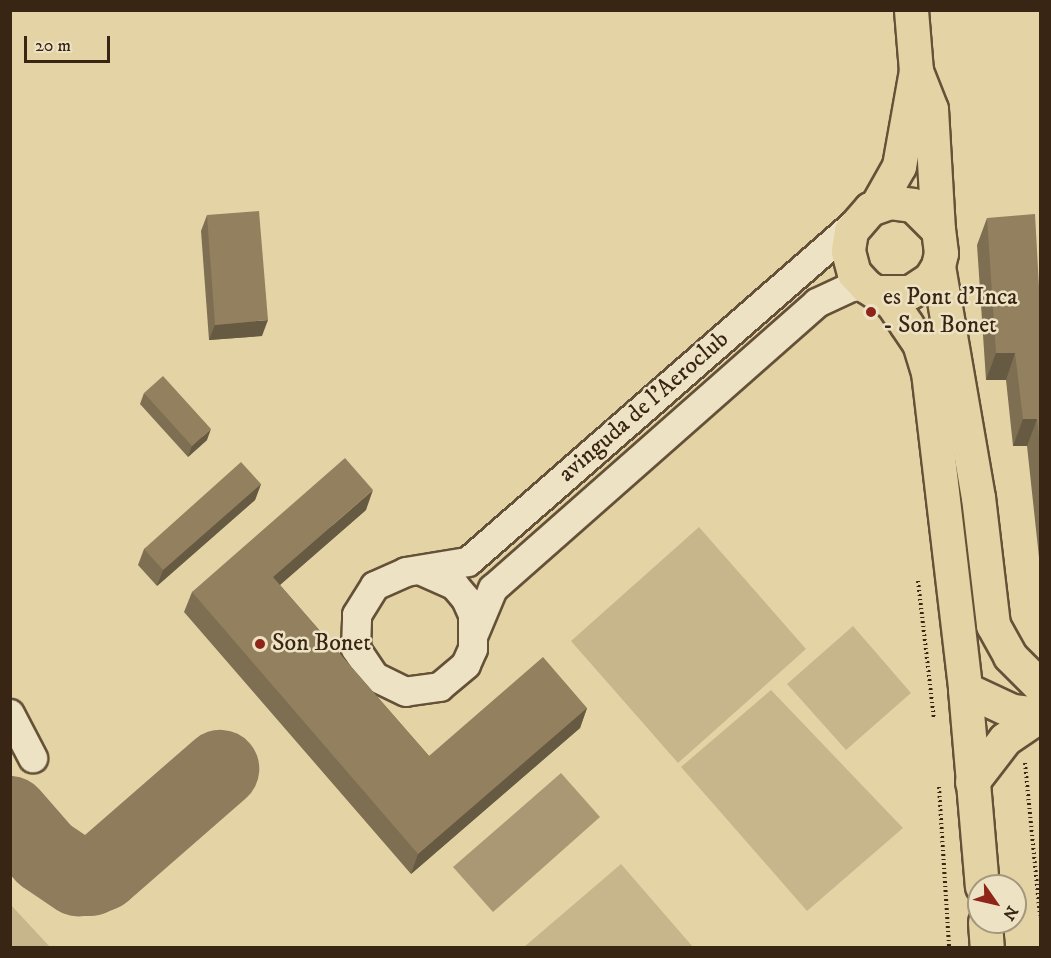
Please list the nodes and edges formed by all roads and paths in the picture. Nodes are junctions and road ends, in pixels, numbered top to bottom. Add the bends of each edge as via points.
1 (911, 10) edge
2 (916, 71) junction
3 (867, 214) junction
4 (938, 230) junction
5 (934, 272) junction
6 (872, 289) junction
7 (928, 372) junction
8 (424, 572) junction
9 (918, 573) dead end
10 (475, 632) junction
11 (1041, 686) edge
12 (965, 689) junction
13 (10, 714) edge
14 (1038, 716) edge
15 (934, 723) dead end
16 (33, 758) dead end
17 (939, 782) dead end
18 (972, 782) junction
19 (981, 874) edge
20 (1041, 915) edge
21 (949, 948) edge

1 - 2 main road
2 - 3 main road via 899,166
2 - 4 main road via 931,109
3 - 4 main road via 890,202 914,205
3 - 6 main road via 848,251 854,273
3 - 8 street, avinguda de l'Aeroclub via 468,562
4 - 5 main road via 941,254
5 - 6 main road via 910,292
5 - 7 main road
5 - 11 main road via 978,497 993,625 1010,656
6 - 7 main road via 892,303 919,343
6 - 10 street, avinguda de l'Aeroclub via 851,287 822,298 493,589
7 - 12 main road
8 - 10 street via 455,586 473,615
8 - 10 street, avinguda de l'Aeroclub via 390,577 364,599 354,632 364,664 390,687 423,692 440,687 465,665
9 - 15 path
12 - 14 main road via 1012,711
12 - 18 main road
13 - 16 street
14 - 18 main road via 1005,739
14 - 20 path via 1024,753
17 - 21 path
18 - 19 main road

